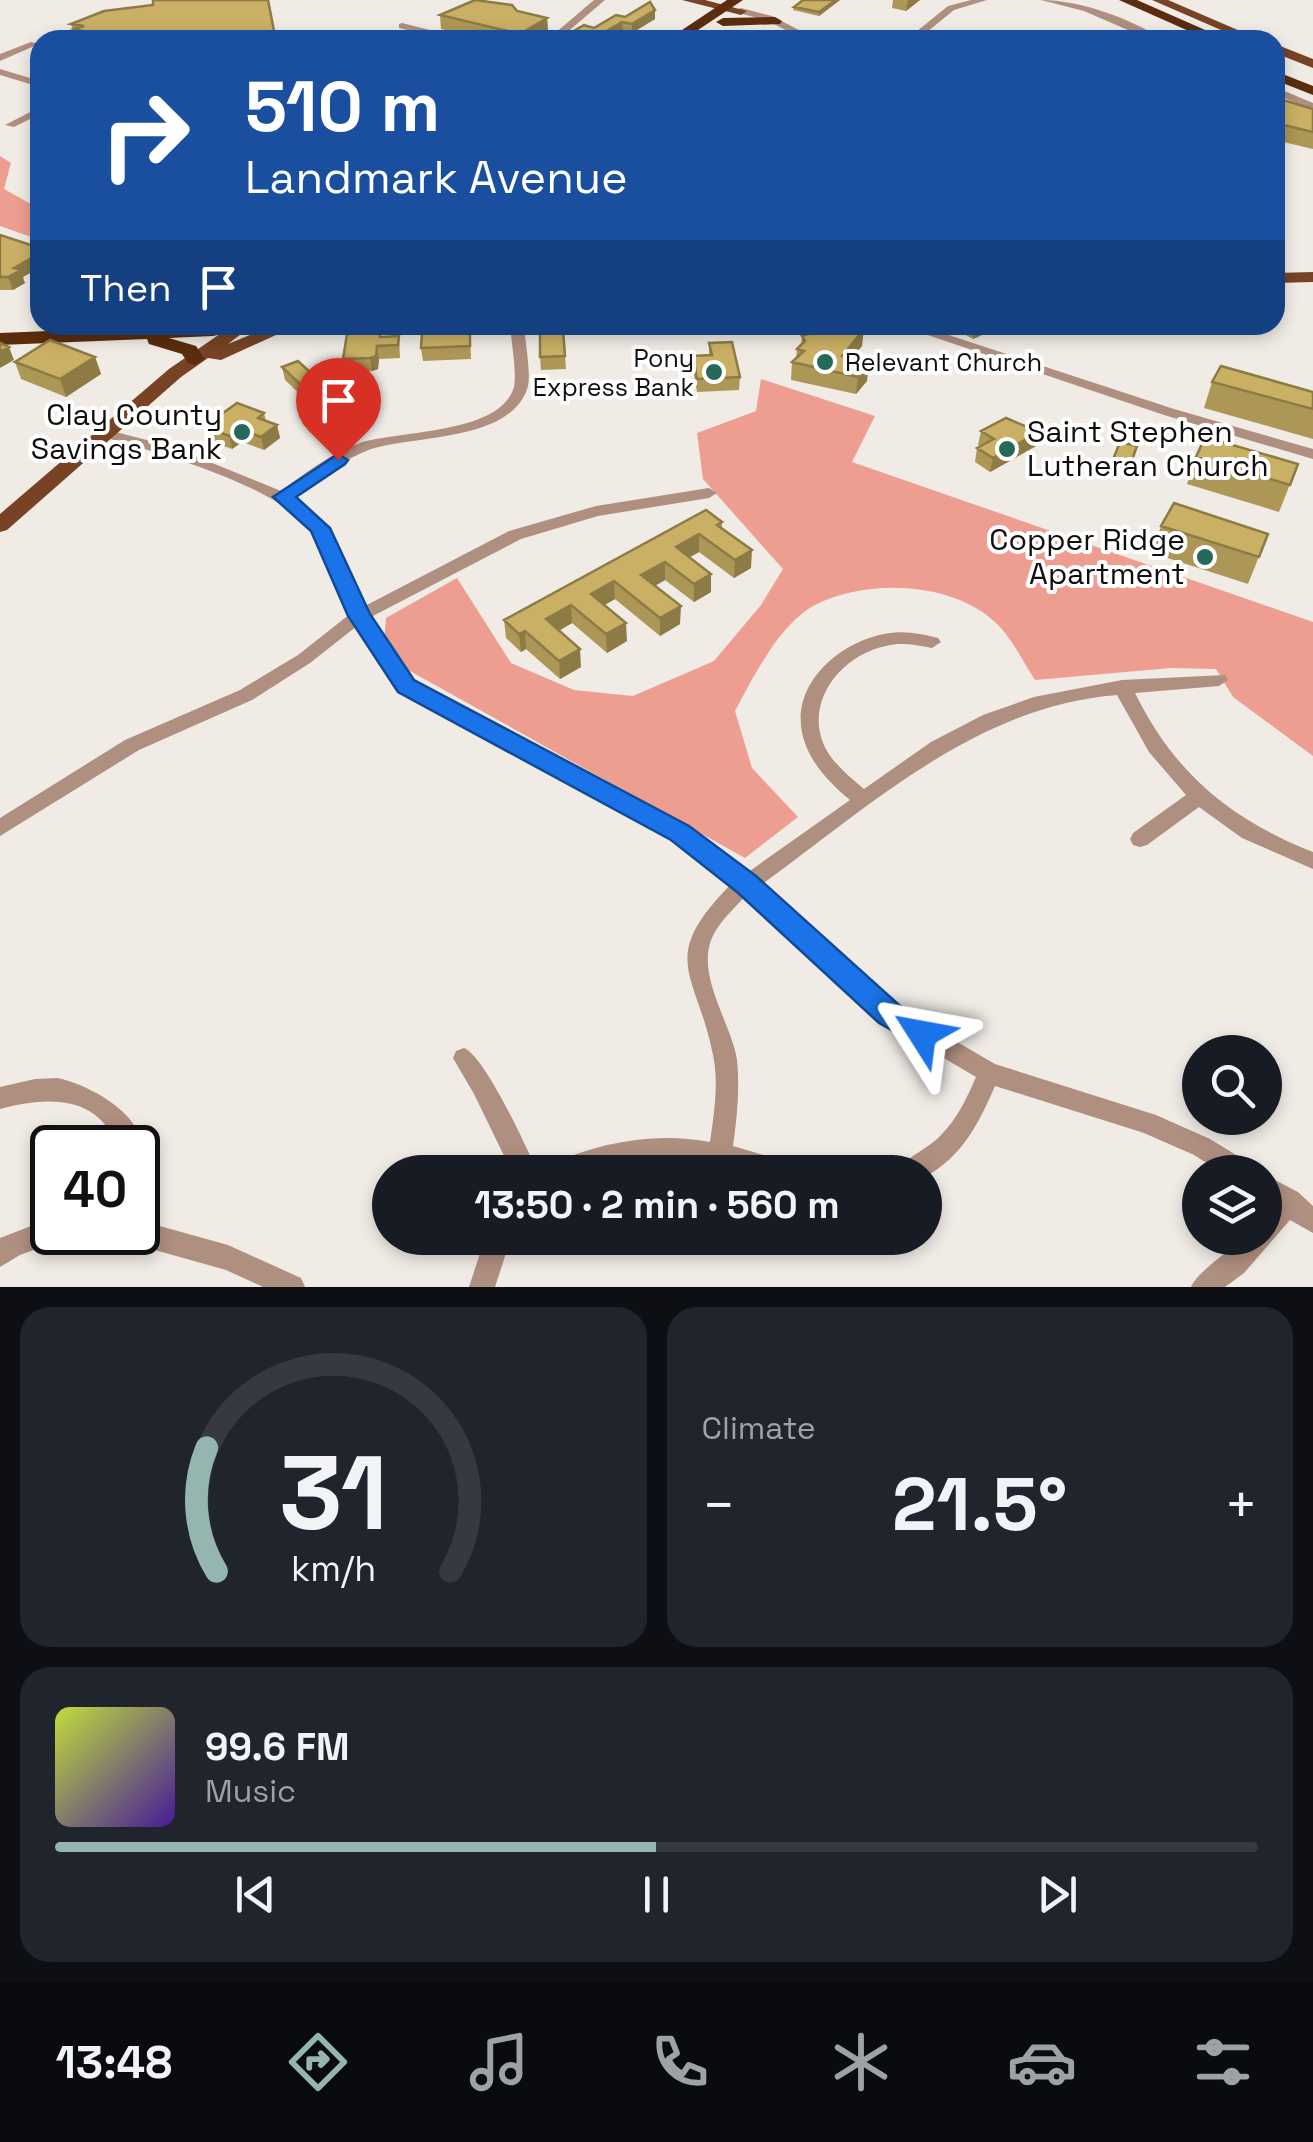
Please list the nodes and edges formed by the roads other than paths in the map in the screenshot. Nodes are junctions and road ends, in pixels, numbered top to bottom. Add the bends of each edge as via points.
1 (600, 0) edge
2 (688, 0) edge
3 (758, 0) edge
4 (977, 0) edge
5 (1046, 0) edge
6 (1101, 0) edge
7 (1126, 0) edge
8 (1158, 0) edge
9 (731, 10) edge
10 (775, 21) junction
11 (402, 26) dead end
12 (418, 30) edge
13 (565, 30) edge
14 (693, 30) edge
15 (708, 30) edge
16 (793, 30) edge
17 (924, 30) edge
18 (1136, 30) edge
19 (1169, 30) edge
20 (1197, 30) edge
21 (1231, 30) edge
22 (30, 46) edge
23 (1285, 52) edge
24 (0, 58) edge
25 (1313, 64) edge
26 (1285, 67) edge
27 (0, 72) edge
28 (1285, 79) edge
29 (1313, 79) edge
30 (30, 81) edge
31 (1313, 91) edge
32 (1285, 94) edge
33 (1313, 106) edge
34 (30, 115) edge
35 (10, 124) dead end
36 (1313, 276) edge
37 (1285, 277) edge
38 (30, 327) edge
39 (0, 328) edge
40 (108, 335) edge
41 (228, 335) edge
42 (266, 335) edge
43 (518, 335) edge
44 (934, 335) edge
45 (87, 336) junction
46 (0, 339) edge
47 (195, 359) junction
48 (175, 374) junction
49 (104, 433) junction
50 (1313, 454) edge
51 (708, 493) dead end
52 (283, 497) junction
53 (0, 525) edge
54 (360, 616) junction
55 (932, 642) dead end
56 (1218, 680) dead end
57 (1122, 686) junction
58 (1198, 797) junction
59 (864, 800) junction
60 (0, 828) edge
61 (1140, 840) dead end
62 (1313, 862) edge
63 (746, 884) junction
64 (464, 1058) dead end
65 (989, 1074) junction
66 (0, 1098) edge
67 (119, 1125) edge
68 (720, 1154) junction
69 (514, 1155) edge
70 (600, 1155) edge
71 (724, 1155) edge
72 (940, 1155) edge
73 (1215, 1155) edge
74 (1282, 1197) edge
75 (1289, 1201) junction
76 (1282, 1210) edge
77 (1313, 1221) edge
78 (30, 1239) edge
79 (160, 1239) edge
80 (0, 1254) edge
81 (492, 1255) edge
82 (1243, 1255) edge
83 (292, 1287) edge
84 (482, 1287) edge
85 (1204, 1287) edge

1 - 13 street
2 - 9 main road
3 - 9 highway
4 - 17 street via 951,8
5 - 18 street
6 - 19 highway
7 - 20 highway
8 - 21 main road
9 - 10 highway
9 - 10 street
9 - 14 highway
9 - 15 highway
10 - 16 street
11 - 12 street
22 - 24 street
23 - 25 main road
26 - 29 highway
27 - 30 street
28 - 31 highway
32 - 33 street
34 - 35 street
36 - 37 main road
38 - 39 highway
40 - 45 highway
41 - 47 main road
42 - 48 main road
43 - 52 street via 521,386 499,413 467,428 369,445
44 - 50 street
45 - 46 highway
45 - 47 highway via 165,342
47 - 48 main road
48 - 49 main road
49 - 52 street via 165,449
49 - 53 main road
51 - 54 street via 544,524
52 - 54 street via 320,528
54 - 60 street via 246,696 132,745
54 - 63 street via 406,686 680,833
55 - 59 street via 908,635 866,643 840,660 812,701 810,728 820,756
56 - 57 street
57 - 58 street via 1148,741
57 - 59 street via 990,720 938,747
58 - 61 street
58 - 62 street via 1265,841
59 - 63 street
63 - 65 street via 889,1014
63 - 68 street via 711,920 698,949 698,972 724,1057
64 - 69 street via 488,1089
65 - 72 street via 970,1120
65 - 73 street via 1148,1123
66 - 67 street via 38,1089 74,1094
68 - 70 street
68 - 71 street
74 - 75 street
75 - 76 street
75 - 77 street
78 - 80 street
79 - 83 street via 228,1258
81 - 84 street
82 - 85 street

